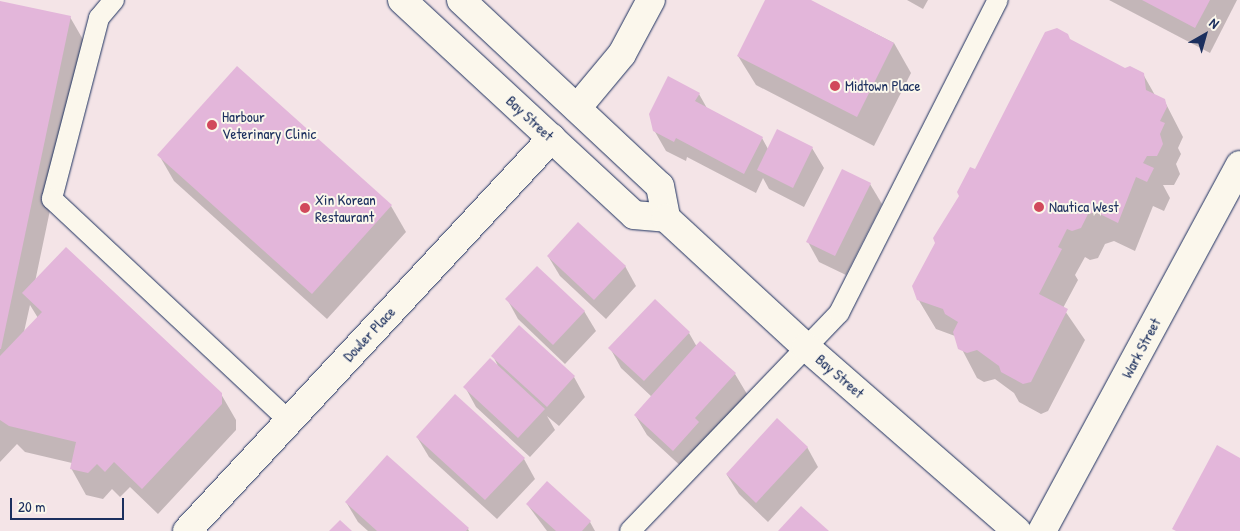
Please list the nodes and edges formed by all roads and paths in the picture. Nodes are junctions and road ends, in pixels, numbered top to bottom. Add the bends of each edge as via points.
1 (114, 0) edge
2 (402, 0) edge
3 (461, 0) edge
4 (651, 0) edge
5 (998, 0) edge
6 (577, 108) junction
7 (552, 138) junction
8 (1240, 165) edge
9 (666, 218) junction
10 (806, 347) junction
11 (289, 421) junction
12 (187, 531) edge
13 (630, 531) edge
14 (1017, 531) edge
15 (1042, 531) edge

1 - 11 lane via 99,18 52,199
2 - 7 main road, Bay Street
3 - 6 main road
4 - 6 main road via 622,54
5 - 10 lane via 838,313
6 - 9 main road via 660,186
7 - 9 main road, Bay Street via 634,215
7 - 11 main road, Dowler Place
8 - 15 main road, Wark Street
9 - 10 main road, Bay Street
10 - 13 lane
10 - 14 main road, Bay Street
11 - 12 main road, Dowler Place

